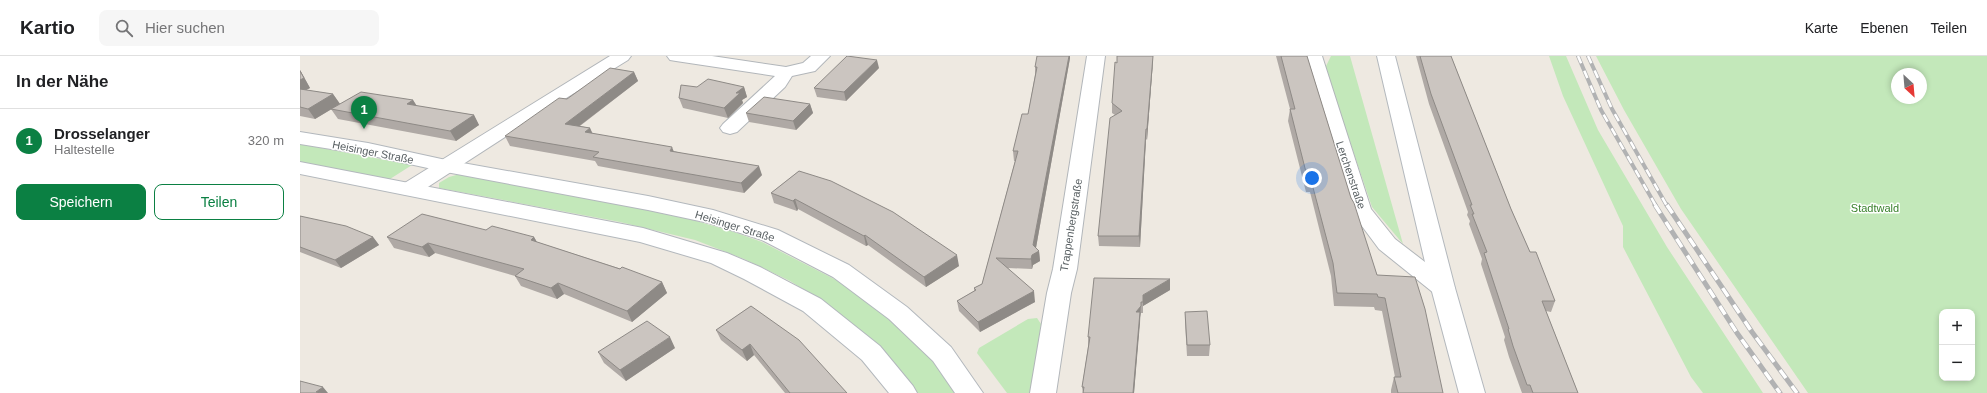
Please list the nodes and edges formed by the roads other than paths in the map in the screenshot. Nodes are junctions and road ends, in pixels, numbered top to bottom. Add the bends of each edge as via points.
1 (622, 56) edge
2 (676, 56) edge
3 (822, 56) edge
4 (1096, 56) edge
5 (1313, 56) edge
6 (1386, 56) edge
7 (786, 72) junction
8 (730, 128) dead end
9 (300, 138) edge
10 (446, 166) junction
11 (300, 168) edge
12 (410, 189) junction
13 (1443, 288) junction
14 (904, 393) edge
15 (970, 393) edge
16 (1042, 393) edge
17 (1472, 393) edge

1 - 10 main road
2 - 7 main road
3 - 7 main road via 809,67
4 - 16 main road, Trappenbergstraße via 1064,269
5 - 13 main road, Lerchenstraße via 1362,210 1387,244
6 - 13 main road
7 - 8 main road via 779,83
9 - 10 main road, Heisinger Straße via 368,149
10 - 12 main road
10 - 15 main road, Heisinger Straße via 656,204 713,217 770,235 841,271 898,313 942,354
11 - 12 main road
12 - 14 main road via 643,234 719,258 752,272 812,305 871,353
13 - 17 main road

